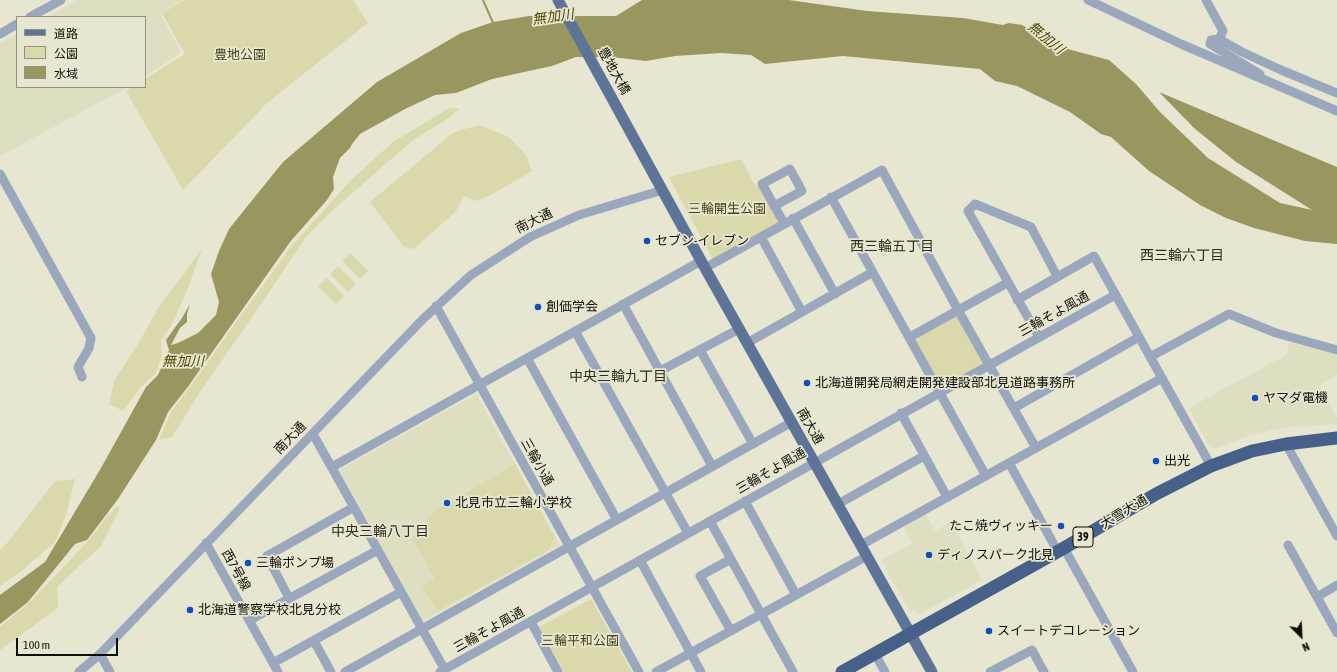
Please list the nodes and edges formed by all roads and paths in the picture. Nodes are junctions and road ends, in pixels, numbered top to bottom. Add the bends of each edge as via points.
1 (61, 0) edge
2 (558, 0) edge
3 (1088, 0) edge
4 (1206, 0) edge
5 (32, 16) edge
6 (16, 25) edge
7 (0, 34) edge
8 (1219, 39) junction
9 (1261, 77) junction
10 (1337, 93) edge
11 (1337, 111) edge
12 (0, 174) edge
13 (663, 190) junction
14 (831, 197) junction
15 (774, 206) junction
16 (793, 218) junction
17 (784, 224) junction
18 (761, 237) junction
19 (703, 265) junction
20 (873, 272) junction
21 (1058, 276) junction
22 (1007, 282) junction
23 (835, 294) junction
24 (1115, 295) junction
25 (1017, 300) junction
26 (623, 304) junction
27 (436, 306) junction
28 (958, 310) junction
29 (802, 312) junction
30 (739, 329) junction
31 (575, 331) junction
32 (910, 337) junction
33 (1039, 337) junction
34 (1139, 337) junction
35 (747, 343) junction
36 (700, 350) junction
37 (1337, 350) edge
38 (1150, 357) junction
39 (527, 358) junction
40 (990, 365) junction
41 (660, 372) junction
42 (82, 377) dead end
43 (1162, 378) junction
44 (480, 385) junction
45 (940, 392) junction
46 (1014, 408) junction
47 (901, 414) junction
48 (792, 422) junction
49 (313, 434) junction
50 (1337, 438) edge
51 (753, 444) junction
52 (1286, 444) junction
53 (1036, 448) junction
54 (924, 456) junction
55 (814, 462) junction
56 (1009, 463) junction
57 (712, 466) junction
58 (1211, 466) junction
59 (332, 468) junction
60 (986, 476) junction
61 (665, 492) junction
62 (947, 497) junction
63 (745, 501) junction
64 (838, 504) junction
65 (354, 507) junction
66 (618, 520) junction
67 (710, 521) junction
68 (688, 533) junction
69 (1337, 536) edge
70 (206, 543) junction
71 (861, 545) junction
72 (1288, 545) dead end
73 (570, 546) junction
74 (378, 550) junction
75 (1061, 550) junction
76 (867, 556) junction
77 (731, 559) junction
78 (640, 560) junction
79 (1337, 585) edge
80 (592, 587) junction
81 (401, 592) junction
82 (796, 595) junction
83 (1317, 597) junction
84 (290, 598) junction
85 (761, 614) junction
86 (250, 620) junction
87 (531, 622) junction
88 (422, 628) junction
89 (730, 631) junction
90 (1337, 633) edge
91 (911, 634) junction
92 (314, 641) junction
93 (691, 653) junction
94 (100, 654) junction
95 (875, 654) junction
96 (273, 663) junction
97 (444, 671) edge
98 (555, 671) edge
99 (79, 672) edge
100 (110, 672) edge
101 (278, 672) edge
102 (331, 672) edge
103 (345, 672) edge
104 (639, 672) edge
105 (656, 672) edge
106 (701, 672) edge
107 (793, 672) edge
108 (842, 672) edge
109 (885, 672) edge
110 (932, 672) edge
111 (990, 672) edge
112 (1044, 672) edge
113 (1133, 672) edge

1 - 5 street
2 - 13 main road, 豊地大橋
3 - 9 street via 1181,44
4 - 8 street via 1222,31
6 - 7 street
8 - 9 street via 1211,40 1210,44 1260,73
8 - 10 street via 1242,52
9 - 11 street
12 - 42 street via 91,338 89,348 78,367
13 - 19 main road, 南大通
13 - 27 street, 南大通 via 579,215 530,237 471,275
14 - 16 street
14 - 20 street
14 - 28 street via 882,170
15 - 15 street via 762,184 790,169 802,191
15 - 17 street
16 - 17 street
16 - 23 street
17 - 18 street
18 - 19 street
18 - 29 street
19 - 26 street
19 - 30 main road, 南大通
20 - 23 street
20 - 32 street
21 - 22 street via 1031,227 975,204 968,211
21 - 24 street via 1094,256
21 - 25 street
22 - 25 street
22 - 28 street
23 - 29 street
24 - 33 street, 三輪そよ風通
24 - 34 street
25 - 33 street
26 - 31 street
26 - 41 street
27 - 44 street, 三輪小通
27 - 49 street, 南大通
28 - 32 street
28 - 40 street
29 - 35 street
30 - 35 main road, 南大通
30 - 36 street
31 - 39 street
31 - 61 street
32 - 45 street
33 - 40 street, 三輪そよ風通
34 - 38 street
34 - 46 street
35 - 48 main road, 南大通
36 - 41 street
36 - 51 street
37 - 38 street via 1276,333 1229,314
38 - 43 street
39 - 44 street
39 - 66 street
40 - 45 street, 三輪そよ風通
40 - 46 street
41 - 57 street
43 - 53 street
43 - 58 street
44 - 59 street
44 - 73 street, 三輪小通
45 - 47 street, 三輪そよ風通
45 - 60 street
46 - 53 street
47 - 54 street
47 - 55 street, 三輪そよ風通
48 - 51 street
48 - 55 main road, 南大通
49 - 59 street
49 - 70 street, 南大通
50 - 52 highway, 大雪大通 / 39
51 - 57 street
52 - 58 highway, 大雪大通 / 39 via 1252,451
52 - 69 street
53 - 56 street
54 - 62 street
54 - 64 street
55 - 63 street, 三輪そよ風通
55 - 64 main road, 南大通
56 - 60 street
56 - 75 street
57 - 61 street
58 - 75 highway, 大雪大通 / 39 via 1156,494
59 - 65 street
60 - 62 street
61 - 66 street
61 - 68 street
62 - 71 street
63 - 67 street, 三輪そよ風通
63 - 82 street
64 - 71 main road, 南大通
65 - 74 street
65 - 84 street via 267,556
66 - 73 street
67 - 68 street, 三輪そよ風通
67 - 77 street
68 - 78 street, 三輪そよ風通
70 - 86 street, 西7号線
70 - 94 street, 南大通
71 - 76 main road, 南大通
72 - 83 street
73 - 80 street, 三輪小通
73 - 88 street
74 - 81 street
74 - 84 street
75 - 91 highway, 大雪大通 / 39
75 - 113 street
76 - 82 street
76 - 91 main road, 南大通
77 - 85 street
77 - 89 street via 700,576
78 - 80 street, 三輪そよ風通
78 - 93 street
79 - 83 street
80 - 87 street, 三輪そよ風通
80 - 104 street, 三輪小通
81 - 88 street
81 - 92 street
82 - 85 street
83 - 90 street
84 - 86 street
85 - 89 street
85 - 107 street
86 - 96 street, 西7号線
87 - 97 street, 三輪そよ風通
87 - 98 street
88 - 97 street
88 - 103 street
89 - 93 street
91 - 95 highway, 大雪大通 / 39
91 - 110 main road, 南大通
92 - 96 street
92 - 102 street
93 - 105 street
93 - 106 street
94 - 99 street, 南大通
94 - 100 street
95 - 108 highway, 大雪大通 / 39
95 - 109 street
96 - 101 street, 西7号線
111 - 112 street via 1032,650

